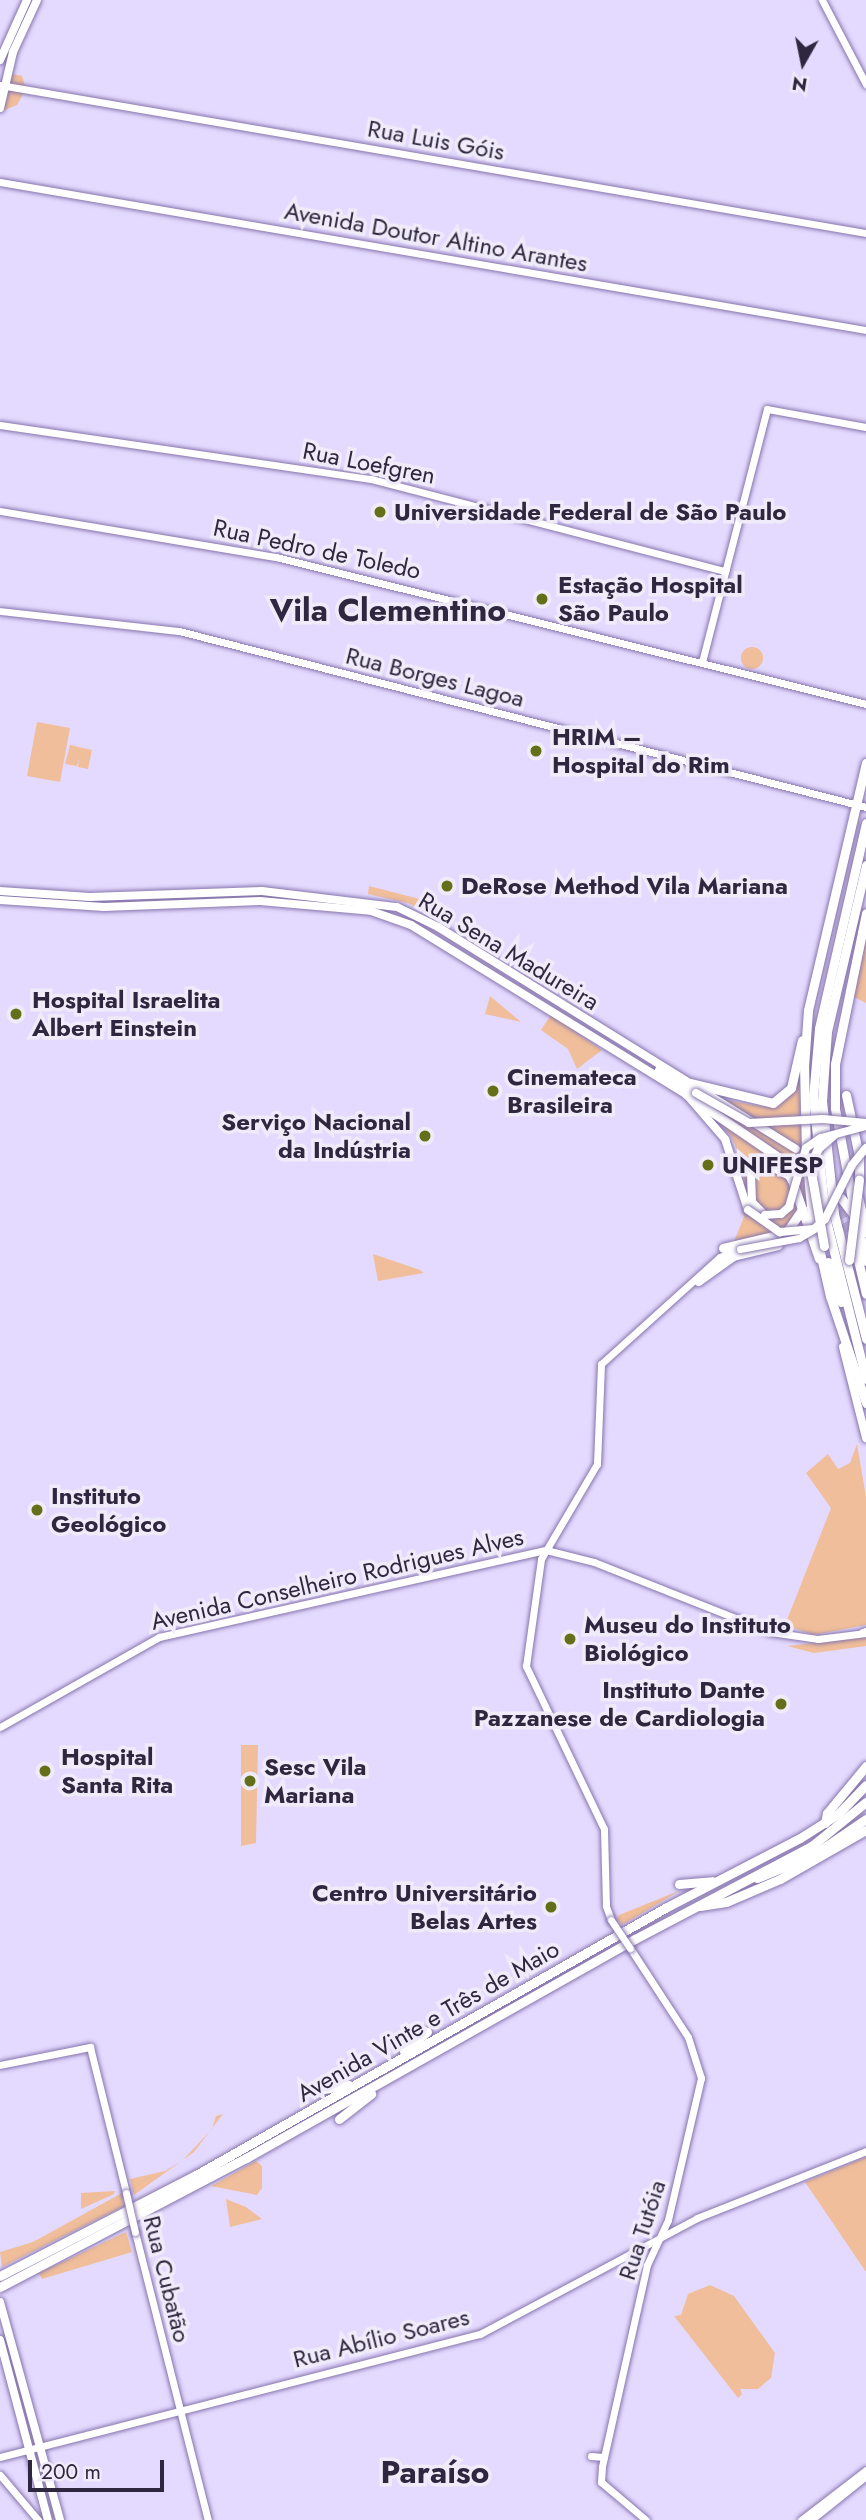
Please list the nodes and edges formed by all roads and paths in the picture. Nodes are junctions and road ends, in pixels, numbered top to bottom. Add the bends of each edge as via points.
1 (27, 0) edge
2 (37, 0) edge
3 (822, 0) edge
4 (827, 0) edge
5 (833, 18) junction
6 (0, 60) edge
7 (866, 75) edge
8 (866, 83) edge
9 (2, 85) edge
10 (0, 108) edge
11 (0, 182) edge
12 (866, 233) edge
13 (866, 330) edge
14 (0, 425) edge
15 (866, 427) edge
16 (0, 511) edge
17 (725, 571) junction
18 (0, 611) edge
19 (702, 662) junction
20 (866, 704) edge
21 (866, 763) edge
22 (861, 805) edge
23 (866, 824) edge
24 (866, 865) edge
25 (0, 891) edge
26 (0, 900) edge
27 (866, 913) edge
28 (835, 994) junction
29 (808, 1010) junction
30 (609, 1033) junction
31 (690, 1083) junction
32 (691, 1094) junction
33 (846, 1095) dead end
34 (813, 1097) junction
35 (835, 1108) junction
36 (866, 1125) edge
37 (833, 1135) junction
38 (842, 1142) junction
39 (820, 1148) junction
40 (866, 1148) edge
41 (796, 1149) dead end
42 (806, 1153) junction
43 (866, 1160) edge
44 (859, 1179) junction
45 (792, 1180) junction
46 (841, 1198) dead end
47 (802, 1209) junction
48 (856, 1218) junction
49 (814, 1229) junction
50 (788, 1232) junction
51 (866, 1232) edge
52 (854, 1242) tunnel mouth
53 (785, 1243) junction
54 (811, 1246) junction
55 (723, 1248) dead end
56 (866, 1261) edge
57 (824, 1269) junction
58 (848, 1272) junction
59 (698, 1280) junction
60 (866, 1294) edge
61 (841, 1337) junction
62 (866, 1339) edge
63 (858, 1349) junction
64 (866, 1379) edge
65 (866, 1403) edge
66 (866, 1438) edge
67 (546, 1550) junction
68 (865, 1633) edge
69 (0, 1727) edge
70 (866, 1766) edge
71 (866, 1786) edge
72 (866, 1802) edge
73 (866, 1819) edge
74 (825, 1823) junction
75 (866, 1830) edge
76 (752, 1877) junction
77 (718, 1881) junction
78 (679, 1884) dead end
79 (698, 1906) junction
80 (427, 2032) dead end
81 (396, 2061) junction
82 (0, 2065) edge
83 (358, 2083) junction
84 (376, 2087) junction
85 (317, 2090) dead end
86 (339, 2119) dead end
87 (866, 2151) edge
88 (661, 2237) junction
89 (0, 2276) edge
90 (0, 2287) edge
91 (0, 2306) edge
92 (0, 2340) edge
93 (0, 2365) edge
94 (9, 2374) junction
95 (180, 2410) junction
96 (38, 2447) junction
97 (28, 2449) junction
98 (591, 2456) dead end
99 (0, 2457) edge
100 (601, 2465) junction
101 (866, 2470) edge
102 (0, 2475) edge
103 (866, 2476) edge
104 (38, 2520) edge
105 (48, 2520) edge
106 (60, 2520) edge
107 (208, 2520) edge
108 (646, 2520) edge
109 (801, 2520) edge
110 (811, 2520) edge

1 - 6 main road
2 - 9 main road
3 - 5 street
4 - 5 street
5 - 7 street
5 - 8 street
9 - 10 main road
9 - 12 street, Rua Luis Góis
11 - 13 street, Avenida Doutor Altino Arantes
14 - 17 street, Rua Loefgren via 367,478
15 - 17 street via 767,410
16 - 19 street, Rua Pedro de Toledo via 261,554
17 - 19 street
18 - 22 street, Rua Borges Lagoa via 179,631
19 - 20 street, Rua Pedro de Toledo
21 - 22 highway
22 - 29 highway
23 - 34 highway via 821,1017
24 - 28 highway
25 - 30 main road, Rua Sena Madureira via 90,897 262,891 397,907 420,916
26 - 32 main road, Rua Sena Madureira via 90,907 260,901 381,913 448,946
27 - 35 highway via 838,1033
28 - 35 highway via 831,1057
28 - 39 highway via 822,1066
29 - 31 highway via 792,1086 778,1101 760,1104
29 - 42 highway
30 - 31 main road, Rua Sena Madureira
30 - 32 main road
31 - 41 main road, Rua Sena Madureira
32 - 36 main road, bridge via 749,1123 823,1119
32 - 45 highway via 763,1144
32 - 49 main road, bridge via 725,1139 748,1210 780,1232
33 - 44 highway
34 - 39 highway
34 - 42 highway
35 - 38 highway
36 - 37 main road, bridge
37 - 45 main road, bridge via 806,1148 786,1211 765,1215 751,1202 748,1190 754,1167 771,1164
37 - 63 highway, bridge via 818,1148 810,1166 824,1246
38 - 48 highway
38 - 51 highway
39 - 58 highway
39 - 63 highway via 825,1216
40 - 49 main road, bridge via 852,1164 825,1219
42 - 57 highway via 812,1217
43 - 44 highway
44 - 58 highway, bridge
45 - 47 highway
46 - 48 highway
47 - 50 highway
47 - 54 highway
48 - 56 highway
49 - 59 street, bridge via 799,1238 720,1257
50 - 53 highway via 790,1239
50 - 55 highway
52 - 60 highway
53 - 54 highway via 802,1239
53 - 59 highway via 733,1256
54 - 57 highway
57 - 61 highway
58 - 62 highway
59 - 67 street, Avenida Conselheiro Rodrigues Alves via 601,1364 597,1464
61 - 65 highway
61 - 66 main road
63 - 64 highway
67 - 68 street via 594,1562 771,1632 818,1639
67 - 69 street, Avenida Conselheiro Rodrigues Alves via 165,1635
67 - 88 street, Rua Tutóia, bridge via 526,1666 604,1829 606,1906 611,1920 687,2035 701,2078
70 - 74 highway via 827,1813
71 - 74 highway, Avenida Vinte e Três de Maio
72 - 76 highway, Avenida Vinte e Três de Maio via 813,1845
73 - 76 highway via 788,1868
74 - 77 highway, Avenida Vinte e Três de Maio
75 - 79 highway via 780,1879 726,1902
76 - 79 highway, Avenida Vinte e Três de Maio
77 - 78 highway
77 - 81 highway, Avenida Vinte e Três de Maio
79 - 84 highway, Avenida Vinte e Três de Maio
80 - 81 highway
81 - 83 highway, Avenida Vinte e Três de Maio
82 - 95 street, Rua Cubatão, bridge via 90,2047
83 - 85 highway
83 - 89 highway, Avenida Vinte e Três de Maio via 196,2175
84 - 86 highway
84 - 90 highway, Avenida Vinte e Três de Maio
87 - 88 street, Rua Abílio Soares via 697,2218
88 - 95 street, Rua Abílio Soares via 480,2334
88 - 100 street, Rua Tutóia via 647,2265
91 - 96 main road
92 - 94 main road
93 - 94 main road
94 - 97 main road
95 - 96 street, Rua Abílio Soares
95 - 107 street, Rua Cubatão
96 - 97 street, Rua Abílio Soares
96 - 106 main road
97 - 99 street, Rua Abílio Soares
97 - 105 main road
98 - 100 street
100 - 108 street via 601,2482
101 - 109 street
102 - 104 street
103 - 110 street

